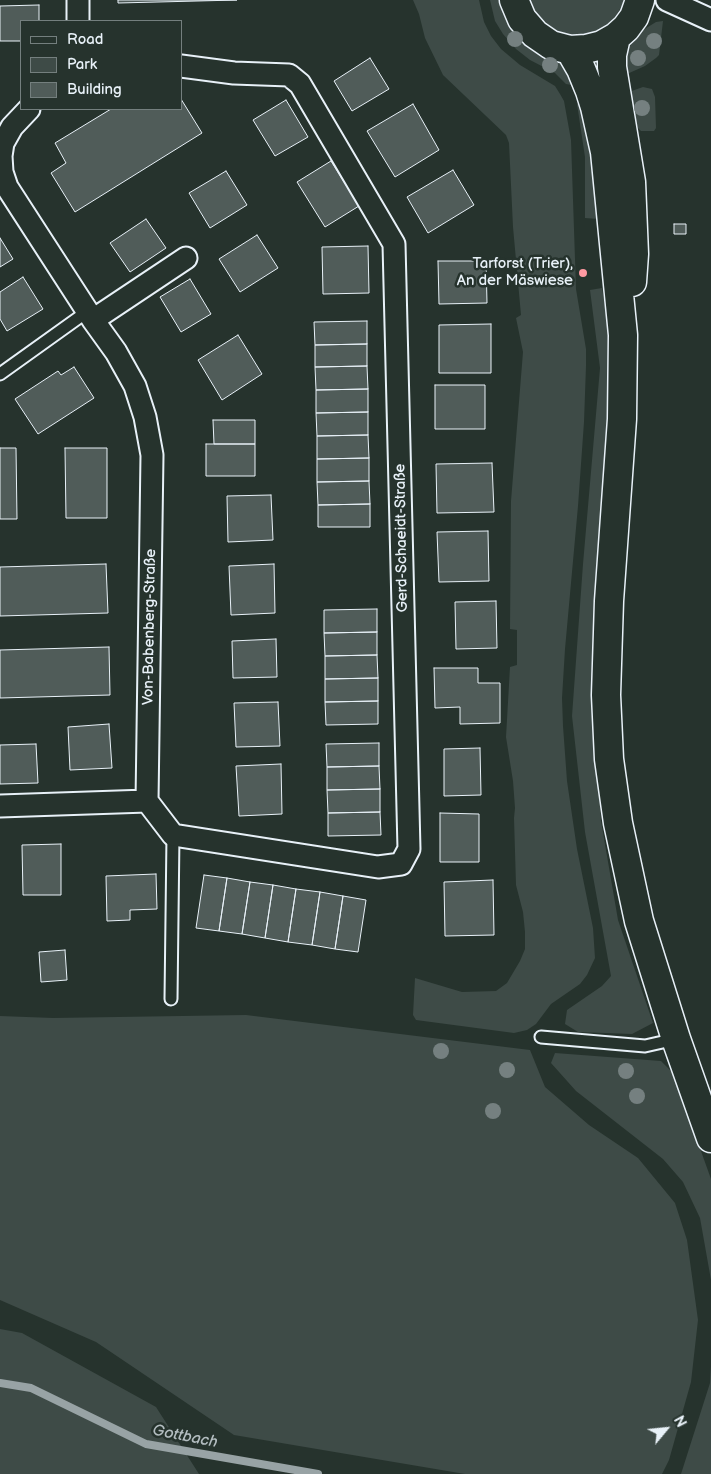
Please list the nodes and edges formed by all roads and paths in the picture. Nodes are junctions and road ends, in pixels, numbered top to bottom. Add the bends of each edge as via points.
1 (78, 0) edge
2 (514, 0) edge
3 (640, 0) edge
4 (668, 0) edge
5 (78, 20) edge
6 (711, 20) edge
7 (616, 37) junction
8 (570, 50) junction
9 (182, 66) edge
10 (28, 110) edge
11 (1, 156) edge
12 (186, 258) dead end
13 (91, 315) junction
14 (624, 335) junction
15 (0, 374) edge
16 (147, 801) junction
17 (0, 806) edge
18 (173, 835) junction
19 (171, 999) dead end
20 (542, 1036) dead end
21 (676, 1039) junction
22 (711, 1138) edge

1 - 5 street
2 - 8 main road via 522,19 535,34 551,45
3 - 7 main road via 634,17
4 - 6 street
7 - 8 main road via 602,46
7 - 14 main road via 612,67 631,182 634,254
8 - 14 main road via 590,91 605,152
9 - 18 street, Gerd-Schaeidt-Straße via 234,73 289,75 300,84 394,244 409,849 401,864 378,867
10 - 11 street, Von-Babenberg-Straße via 3,143
11 - 13 street, Von-Babenberg-Straße via 2,172 8,187
12 - 13 street
13 - 15 lane
13 - 16 street, Von-Babenberg-Straße via 135,386 145,416 152,455
14 - 21 main road via 606,685 609,759 618,823 639,921
16 - 17 street
16 - 18 street
18 - 19 lane
20 - 21 lane via 645,1046
21 - 22 main road

